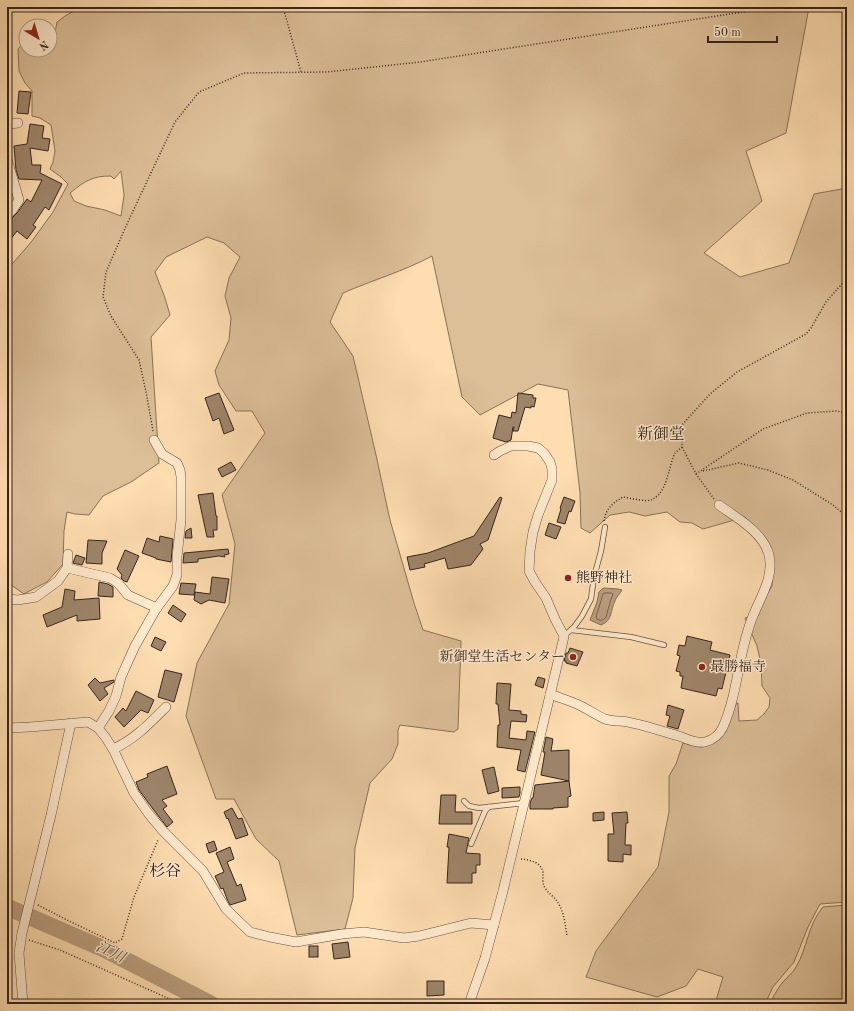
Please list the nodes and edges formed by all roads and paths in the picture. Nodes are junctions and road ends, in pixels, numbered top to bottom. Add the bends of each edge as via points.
1 (283, 7) edge
2 (775, 7) edge
3 (301, 72) junction
4 (18, 123) dead end
5 (7, 127) edge
6 (7, 159) edge
7 (7, 215) edge
8 (847, 278) edge
9 (847, 413) edge
10 (154, 440) joint
11 (682, 447) junction
12 (494, 455) dead end
13 (701, 472) junction
14 (696, 474) junction
15 (719, 505) joint
16 (847, 516) edge
17 (605, 527) joint
18 (68, 554) dead end
19 (67, 568) junction
20 (7, 599) edge
21 (156, 608) junction
22 (571, 630) junction
23 (564, 636) junction
24 (664, 646) dead end
25 (550, 694) junction
26 (166, 707) dead end
27 (71, 723) junction
28 (7, 728) edge
29 (98, 728) junction
30 (113, 750) junction
31 (464, 801) dead end
32 (524, 803) junction
33 (489, 807) junction
34 (847, 811) edge
35 (163, 831) junction
36 (847, 838) edge
37 (471, 844) dead end
38 (511, 858) junction
39 (29, 904) junction
40 (494, 925) junction
41 (22, 936) junction
42 (567, 936) dead end
43 (23, 1004) edge
44 (181, 1004) edge
45 (469, 1004) edge

1 - 3 path
2 - 3 path via 420,62 327,72
3 - 10 path via 244,73 199,92 175,122 106,272 103,297 111,316 139,360
4 - 5 street
6 - 7 street via 19,200
8 - 11 path via 826,302 806,334 737,372 710,394 682,425
9 - 13 path via 807,413 763,429
10 - 21 street via 162,454 177,463 181,477 177,575 173,586
11 - 14 path
11 - 17 path via 676,452 659,494 651,500 623,497 608,509 604,519
12 - 23 street via 511,446 528,446 538,448 550,462 552,480 533,532 529,571 546,598
13 - 14 path
13 - 16 path via 739,462 768,470 794,480
14 - 15 path
15 - 25 street via 752,529 765,544 770,570 767,586 752,616 745,638 734,693 720,733 703,743 631,722 607,719
17 - 22 lane via 591,599
18 - 19 street
19 - 20 street via 58,581 36,597
19 - 21 street via 110,578 118,582 128,595
21 - 29 street via 135,646 109,711
22 - 23 lane
22 - 24 lane via 631,637
23 - 25 street
25 - 32 street
26 - 30 street via 139,733
27 - 28 street
27 - 29 street via 88,722
27 - 39 street
29 - 30 street
30 - 35 street via 134,793
31 - 33 lane via 469,806
32 - 33 lane
32 - 38 street
33 - 37 lane
34 - 36 path
35 - 39 path via 134,897 122,939 116,943
35 - 40 street via 203,871 226,909 250,932 296,942 364,932 404,938 471,923
38 - 40 street
38 - 42 path via 535,862 540,866 545,889 561,908
39 - 41 street
40 - 45 street
41 - 43 street via 19,953
41 - 44 path via 60,950

